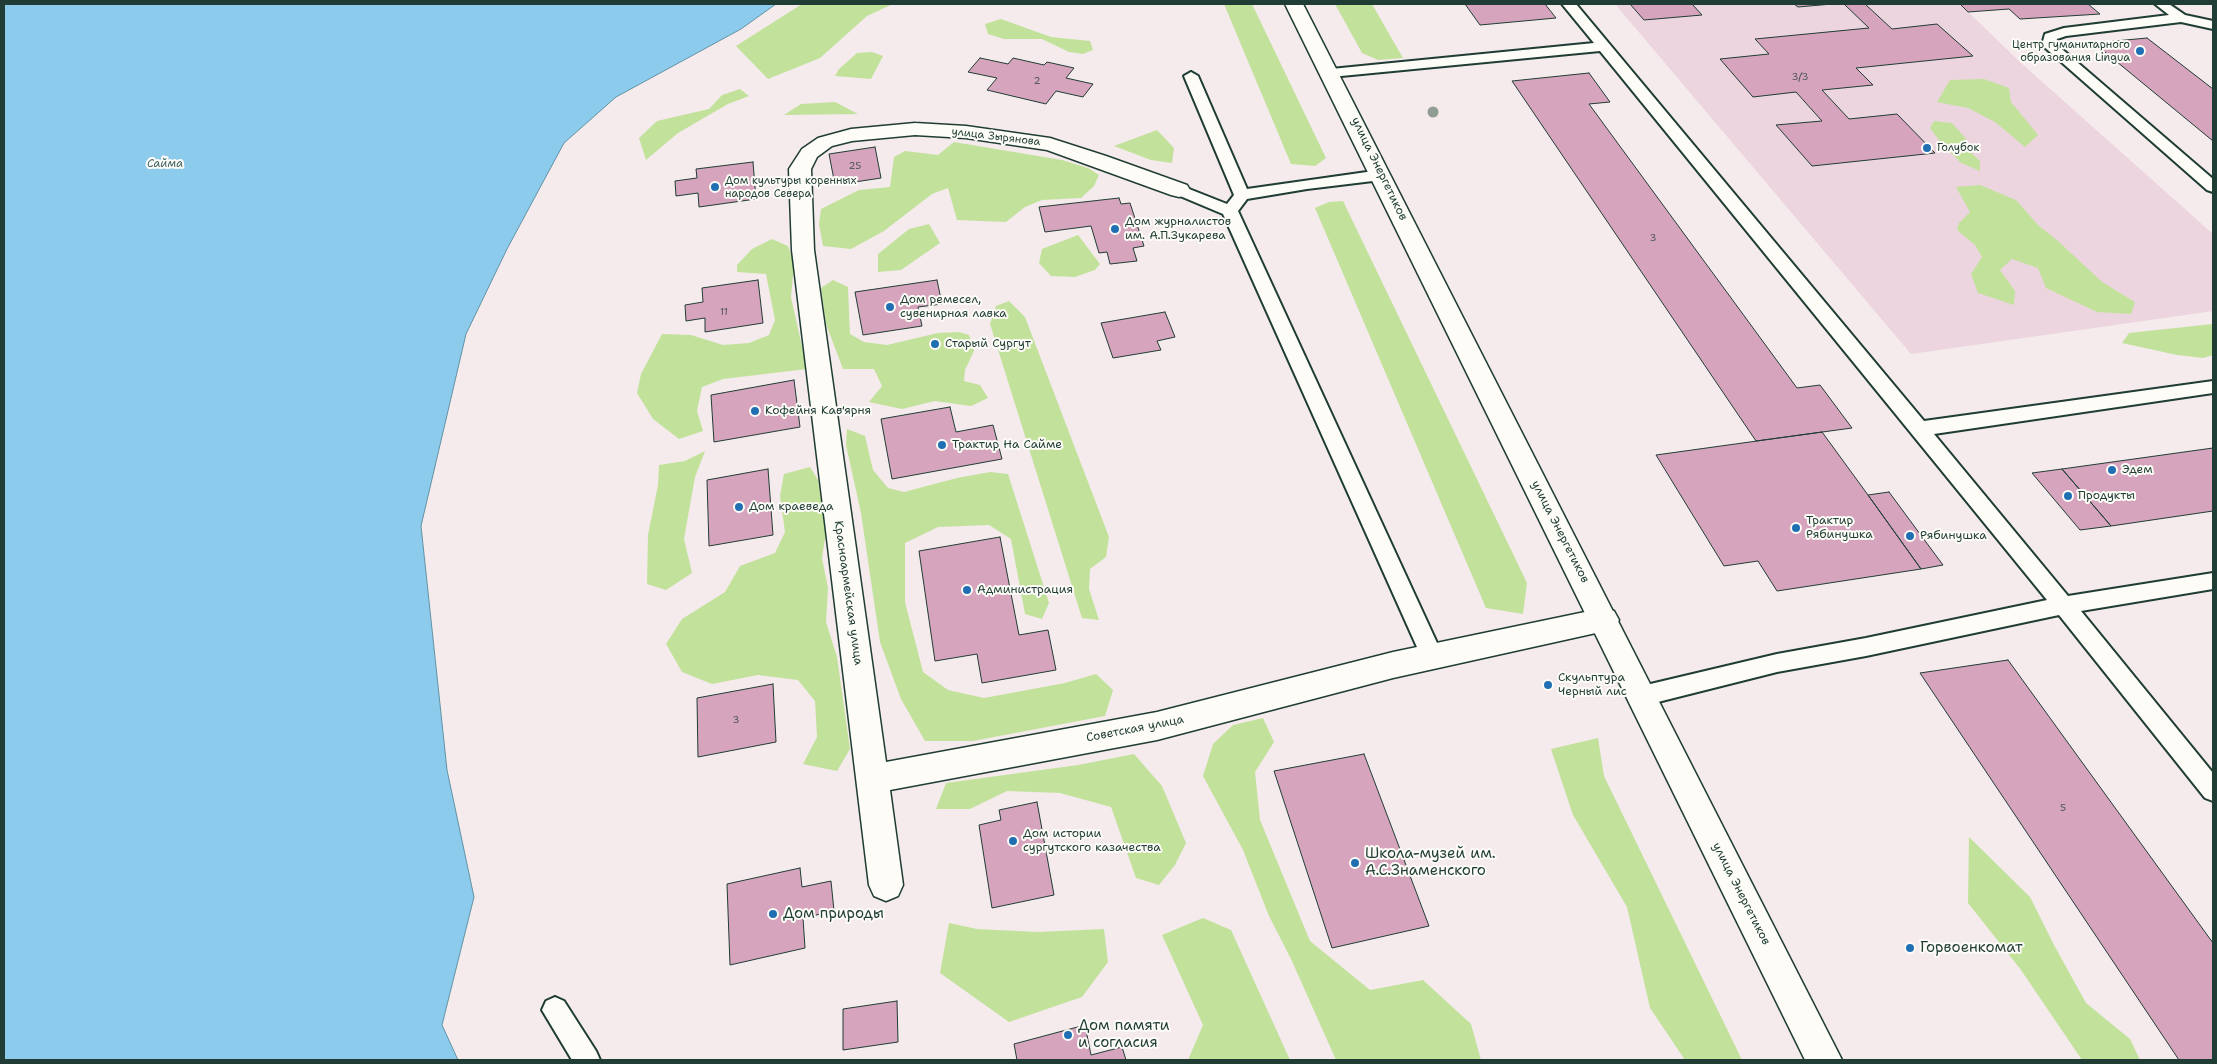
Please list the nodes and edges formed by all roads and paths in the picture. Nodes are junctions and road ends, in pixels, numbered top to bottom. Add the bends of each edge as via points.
1 (1294, 4) edge
2 (1569, 4) edge
3 (2161, 4) edge
4 (2180, 18) junction
5 (2213, 25) edge
6 (1604, 46) junction
7 (1331, 73) junction
8 (1191, 76) dead end
9 (809, 153) joint
10 (1381, 175) junction
11 (2213, 187) edge
12 (1179, 190) joint
13 (1242, 195) junction
14 (1230, 211) junction
15 (2213, 387) edge
16 (1920, 429) junction
17 (2213, 581) edge
18 (2064, 605) junction
19 (1604, 620) junction
20 (1432, 656) junction
21 (1642, 696) junction
22 (873, 779) junction
23 (2213, 790) edge
24 (886, 885) dead end
25 (554, 1010) dead end
26 (587, 1060) edge
27 (1824, 1060) edge

1 - 7 street, улица Энергетиков
2 - 6 lane
3 - 4 lane
4 - 5 lane
4 - 11 lane via 2064,32 2050,37 2049,45
6 - 7 lane
6 - 16 lane
7 - 10 street, улица Энергетиков
8 - 13 lane
9 - 12 street, улица Зырянова via 825,142 851,135 915,129 966,132 1050,144
9 - 22 street, Красноармейская улица via 800,169 802,250
10 - 13 lane
10 - 19 street, улица Энергетиков
12 - 14 lane
13 - 14 lane
14 - 20 lane
15 - 16 lane
16 - 18 lane
17 - 18 lane
18 - 21 lane via 1866,647 1777,662
18 - 23 lane
19 - 20 street, Советская улица
19 - 21 street, улица Энергетиков
20 - 22 street, Советская улица via 1157,726
21 - 27 street, улица Энергетиков
22 - 24 street, Красноармейская улица
25 - 26 lane

